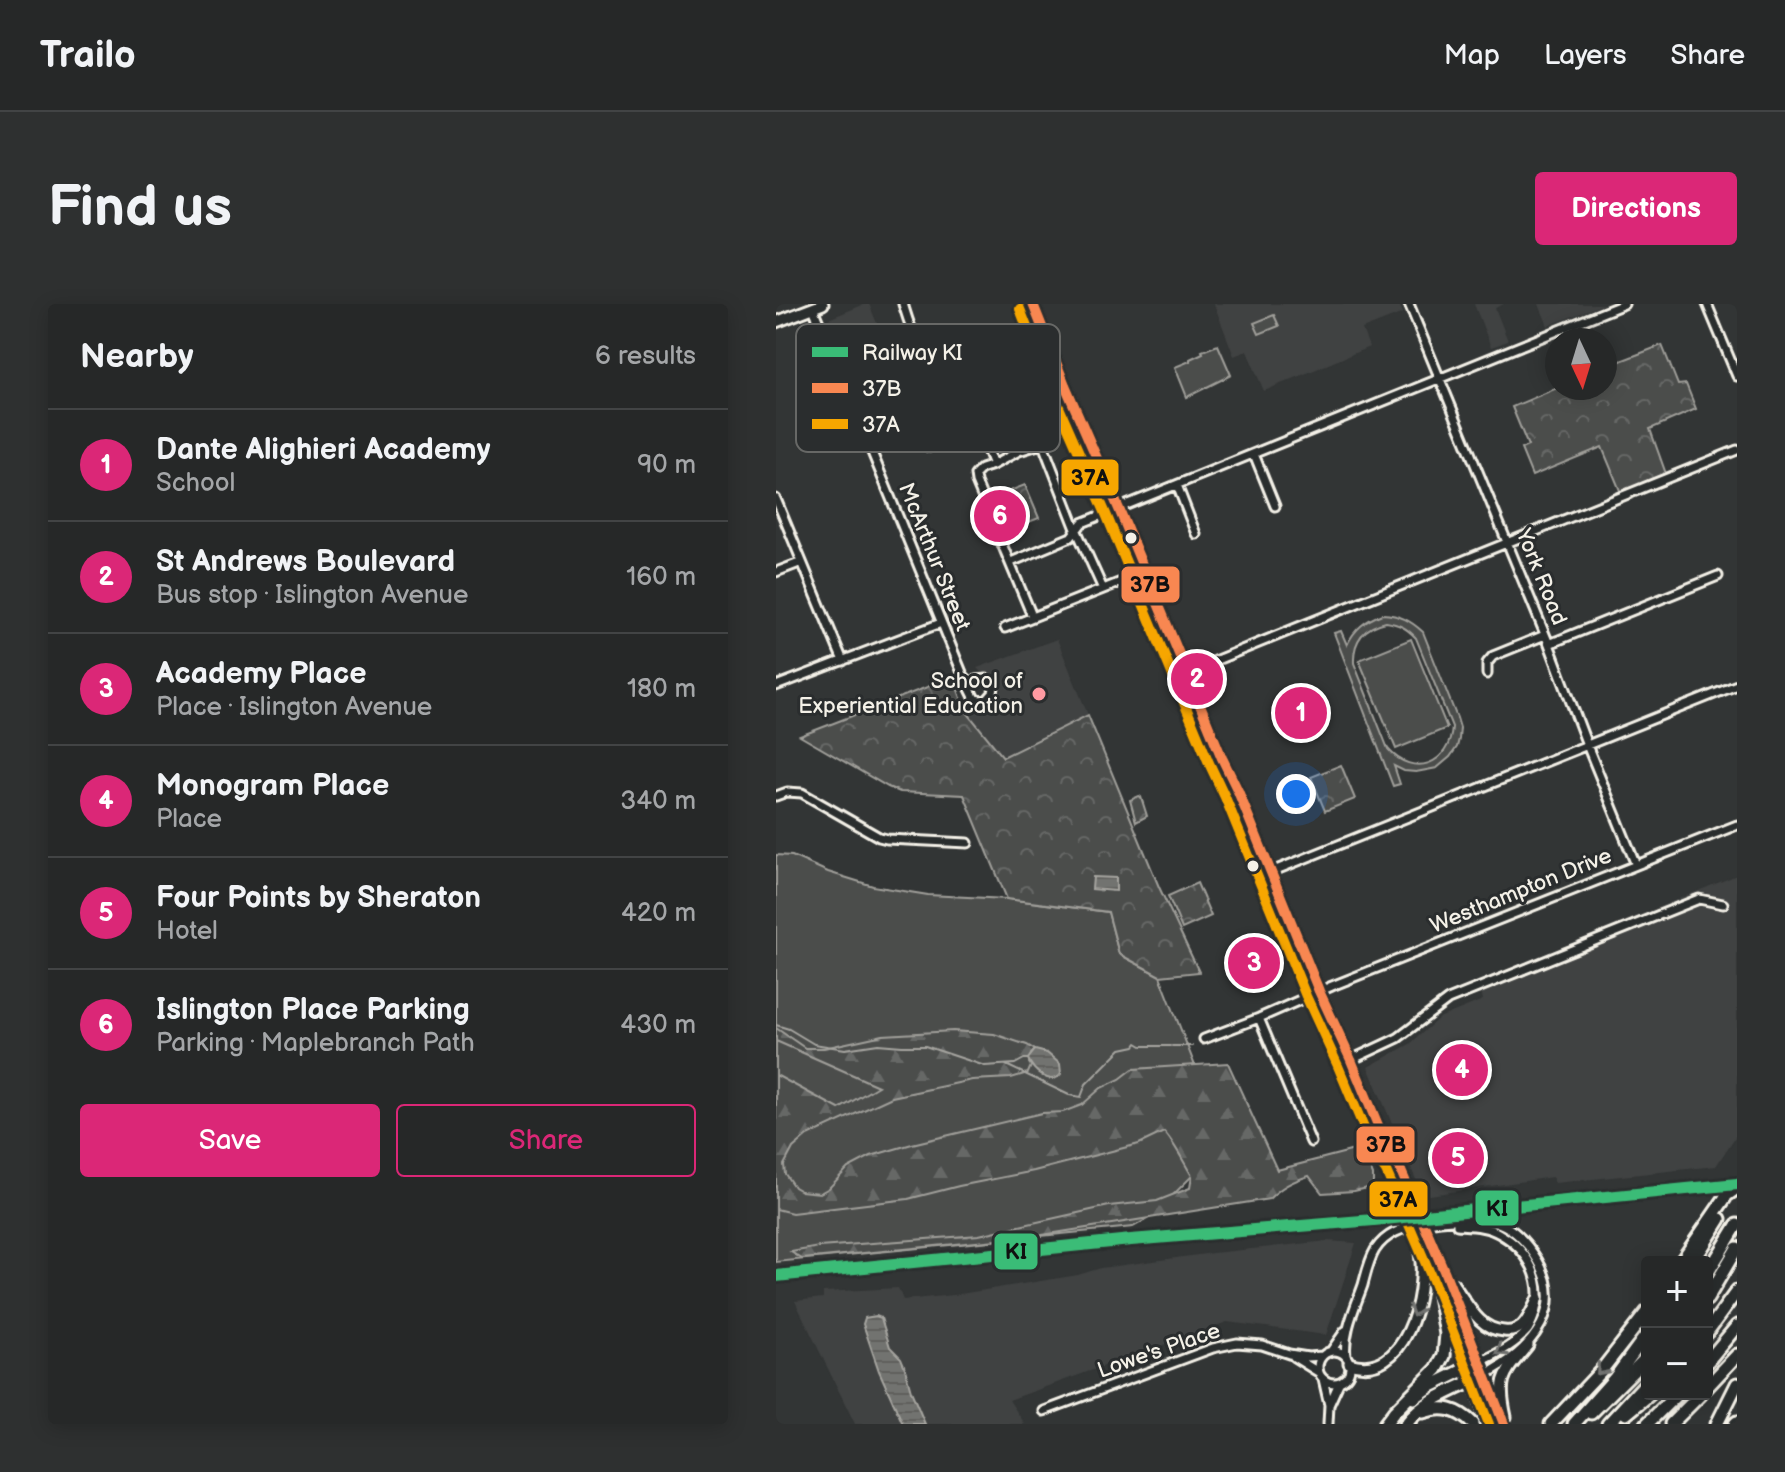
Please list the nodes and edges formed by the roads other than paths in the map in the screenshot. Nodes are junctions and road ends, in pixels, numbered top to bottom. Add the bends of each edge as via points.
1 (903, 304) edge
2 (1033, 304) edge
3 (1409, 304) edge
4 (1624, 304) edge
5 (1707, 304) edge
6 (818, 306) edge
7 (776, 322) edge
8 (911, 324) edge
9 (1041, 324) edge
10 (1060, 372) edge
11 (1737, 376) edge
12 (1440, 379) junction
13 (1737, 450) edge
14 (875, 452) edge
15 (988, 452) edge
16 (1017, 452) edge
17 (1046, 452) edge
18 (1254, 454) junction
19 (993, 465) junction
20 (1177, 485) junction
21 (776, 499) edge
22 (1275, 506) dead end
23 (1119, 509) junction
24 (1076, 529) junction
25 (1196, 534) dead end
26 (1507, 543) junction
27 (802, 562) junction
28 (1011, 562) junction
29 (776, 572) edge
30 (1718, 576) dead end
31 (1126, 580) dead end
32 (1103, 589) junction
33 (1032, 616) junction
34 (941, 623) junction
35 (1005, 628) dead end
36 (1545, 635) junction
37 (1549, 644) junction
38 (843, 661) junction
39 (1187, 672) junction
40 (1487, 674) dead end
41 (972, 684) dead end
42 (1737, 685) edge
43 (776, 686) edge
44 (1587, 745) junction
45 (776, 796) edge
46 (1737, 825) edge
47 (968, 843) dead end
48 (1636, 865) junction
49 (1271, 872) junction
50 (1723, 904) dead end
51 (1319, 991) junction
52 (1259, 1018) junction
53 (1204, 1039) dead end
54 (1351, 1060) junction
55 (1311, 1142) dead end
56 (1389, 1152) junction
57 (1737, 1190) edge
58 (1737, 1225) edge
59 (1425, 1230) junction
60 (1737, 1248) edge
61 (1685, 1256) edge
62 (1697, 1256) edge
63 (1713, 1264) edge
64 (1445, 1273) junction
65 (1437, 1285) junction
66 (1713, 1289) edge
67 (1737, 1291) edge
68 (1538, 1298) junction
69 (1641, 1320) edge
70 (1348, 1326) junction
71 (1737, 1326) edge
72 (1710, 1328) edge
73 (1641, 1342) edge
74 (1528, 1345) junction
75 (1331, 1351) junction
76 (1289, 1354) junction
77 (1713, 1355) edge
78 (1737, 1355) edge
79 (1322, 1356) junction
80 (1348, 1360) junction
81 (1480, 1362) junction
82 (1641, 1363) edge
83 (1468, 1369) junction
84 (1485, 1375) junction
85 (1320, 1376) junction
86 (1473, 1381) junction
87 (1713, 1381) edge
88 (1339, 1383) junction
89 (1737, 1384) edge
90 (1641, 1388) edge
91 (1643, 1400) edge
92 (1671, 1400) edge
93 (1695, 1400) edge
94 (1329, 1405) junction
95 (1044, 1411) dead end
96 (1394, 1412) junction
97 (1407, 1422) edge
98 (1328, 1424) edge
99 (1385, 1424) edge
100 (1473, 1424) edge
101 (1488, 1424) edge
102 (1505, 1424) edge
103 (1551, 1424) edge
104 (1576, 1424) edge
105 (1608, 1424) edge
106 (1614, 1424) edge
107 (1647, 1424) edge
108 (1671, 1424) edge
109 (1717, 1424) edge

1 - 8 street
2 - 9 main road
3 - 12 street, York Road
4 - 12 street
5 - 11 street
6 - 7 main road
10 - 23 main road
12 - 18 street
12 - 26 street, York Road
13 - 26 street
14 - 34 street, McArthur Street
15 - 19 street
16 - 19 street
17 - 24 street
18 - 20 street
18 - 22 street
19 - 28 street via 975,475 976,482
20 - 23 street
20 - 25 street
21 - 27 street
23 - 24 street
23 - 39 main road
24 - 28 street via 1071,537
24 - 32 street
26 - 36 street, York Road
26 - 39 street
27 - 29 street
27 - 38 street
28 - 33 street
30 - 37 street
31 - 32 street
32 - 33 street
33 - 35 street
34 - 38 street
34 - 41 street, McArthur Street
36 - 37 street, York Road
36 - 40 street via 1493,656
37 - 44 street, York Road
38 - 43 street
39 - 49 main road
42 - 44 street
44 - 48 street, York Road
44 - 49 street
45 - 47 street via 792,791 808,796 887,839
46 - 48 street, Westhampton Drive
48 - 51 street, Westhampton Drive
49 - 51 main road
50 - 54 street via 1699,899 1448,1000 1398,1038
51 - 52 street, Westhampton Drive
51 - 54 main road
52 - 53 street, Westhampton Drive
52 - 55 street
54 - 56 main road
56 - 59 main road, bridge
56 - 59 main road, bridge via 1401,1198
57 - 61 highway via 1727,1195
57 - 62 highway
58 - 63 highway
59 - 64 main road
59 - 65 main road
59 - 68 street via 1485,1227 1500,1233 1533,1269
59 - 70 street via 1396,1230 1374,1251
59 - 74 street via 1477,1220 1497,1222 1520,1237 1542,1267 1548,1290 1543,1324
59 -> 80 main road via 1417,1311 1401,1344 1371,1366
60 - 66 highway
64 - 68 main road via 1477,1318 1492,1329 1517,1330
64 - 81 main road
65 - 83 main road
65 - 96 highway via 1444,1356
67 - 72 highway
68 -> 81 street via 1529,1329
69 -> 103 highway
70 - 75 street
70 - 80 street
71 - 77 highway
73 - 104 highway
74 - 84 street
74 - 102 main road via 1502,1380
75 - 79 street
75 - 80 street
76 - 79 street, Lowe's Place
76 - 85 street, Lowe's Place
76 - 95 street, Lowe's Place via 1237,1343 1213,1348
78 - 87 highway
79 - 85 street
80 - 88 street via 1350,1371
81 - 83 highway
81 - 84 main road
82 - 104 highway
83 - 86 main road
83 - 96 highway
84 - 86 highway
84 - 102 main road
85 - 88 street
85 - 94 street
86 - 97 highway via 1429,1402
86 - 101 main road
88 - 94 street
89 - 109 highway
90 - 105 highway
91 - 106 highway
92 - 107 highway
93 - 108 highway
94 - 98 street
96 - 99 highway
97 - 100 highway via 1424,1411 1448,1408

